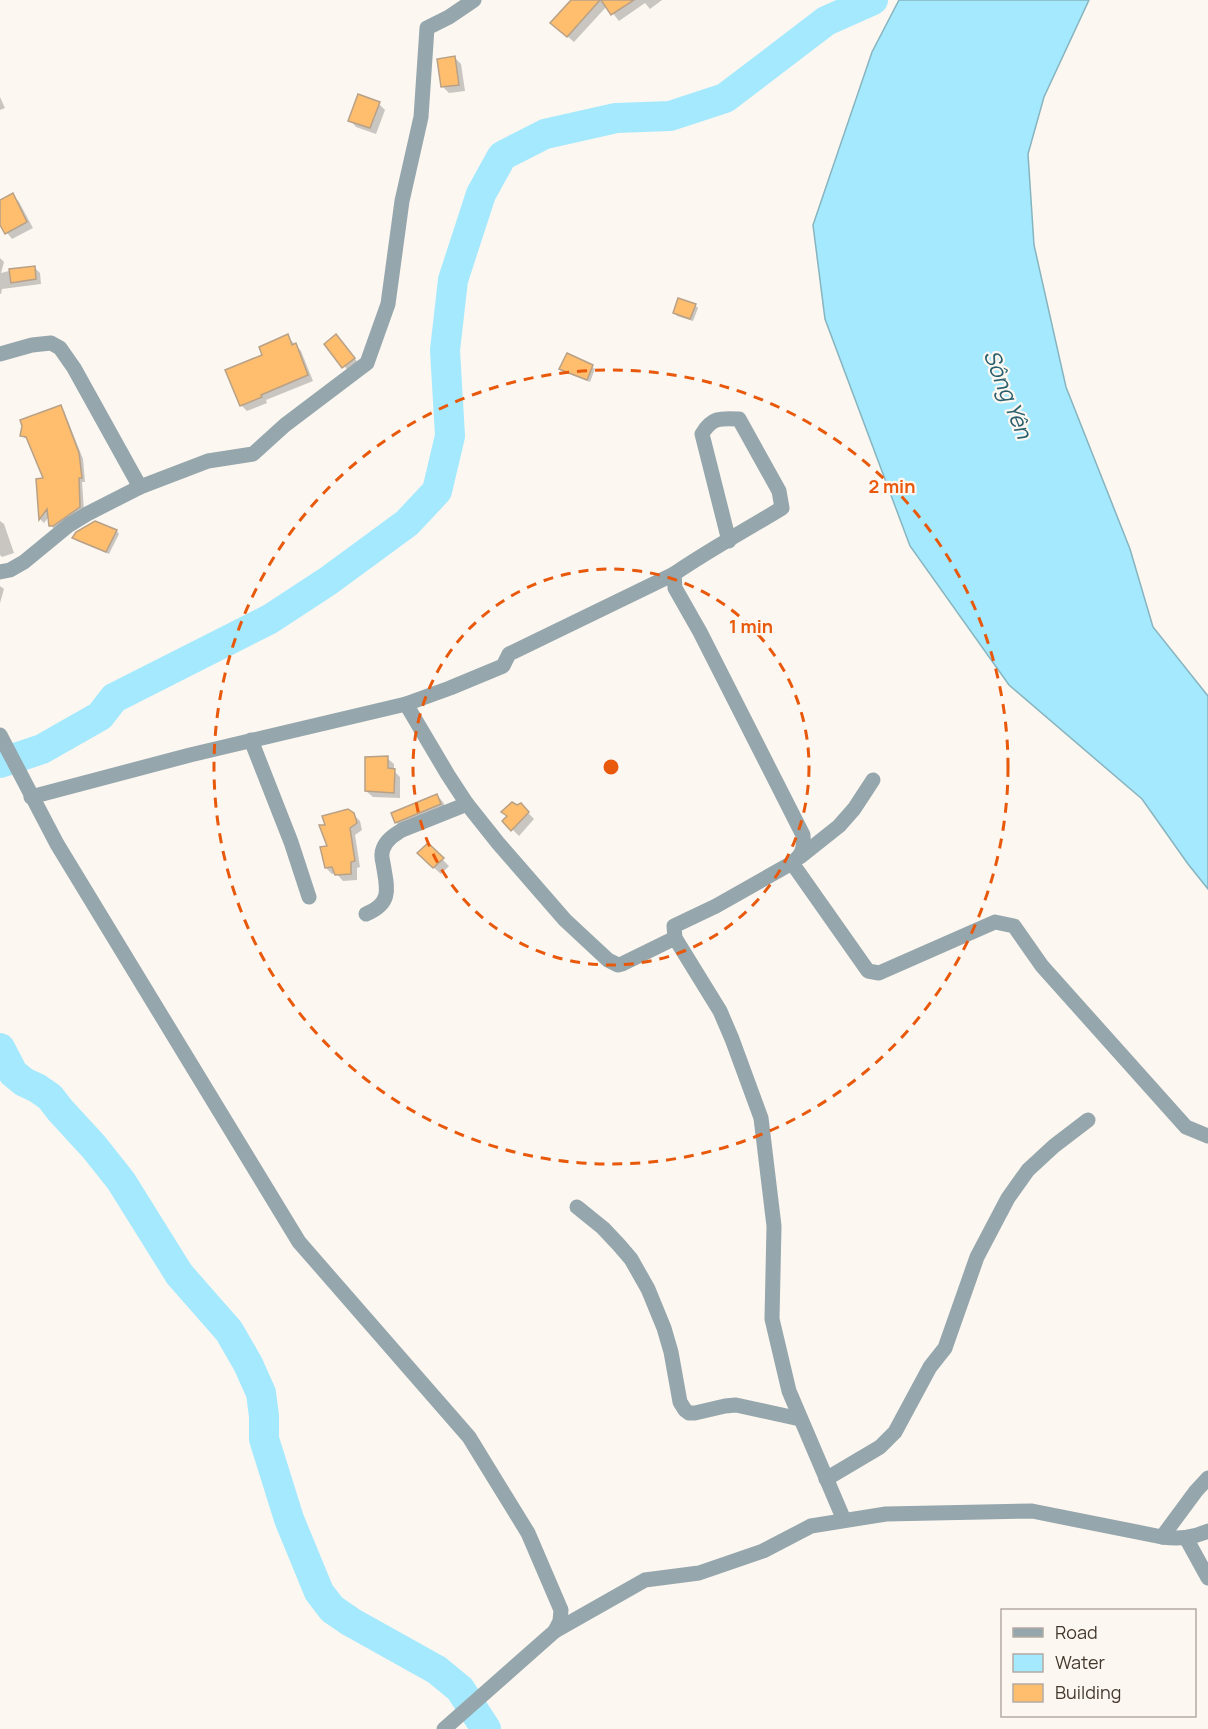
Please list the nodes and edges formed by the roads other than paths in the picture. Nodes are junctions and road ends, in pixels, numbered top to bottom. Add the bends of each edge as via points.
1 (474, 0) edge
2 (0, 354) edge
3 (140, 487) junction
4 (729, 541) junction
5 (0, 572) edge
6 (674, 574) junction
7 (406, 704) junction
8 (251, 740) junction
9 (3, 742) edge
10 (873, 780) dead end
11 (31, 796) junction
12 (467, 804) junction
13 (796, 860) junction
14 (309, 897) dead end
15 (366, 914) dead end
16 (675, 938) junction
17 (1088, 1120) dead end
18 (1208, 1136) edge
19 (577, 1207) dead end
20 (800, 1419) junction
21 (1208, 1478) edge
22 (826, 1479) junction
23 (844, 1521) junction
24 (1208, 1531) edge
25 (1162, 1537) junction
26 (1186, 1538) junction
27 (1208, 1578) edge
28 (555, 1631) junction
29 (450, 1724) edge

1 - 3 street via 426,28 421,117 402,201 388,304 367,363 253,454 208,461
2 - 3 street via 51,343 60,348
3 - 5 street via 87,514 24,562
4 - 4 street via 782,508 779,491 739,419 723,418 708,424 702,434
4 - 6 street
6 - 7 street via 509,654 503,666
6 - 13 street via 675,588 803,835 804,847
7 - 8 street
7 - 12 street
8 - 11 street
8 - 14 street
9 - 11 street
10 - 13 street via 839,826
11 - 28 street via 299,1242 469,1437 528,1533 561,1610
12 - 15 street via 402,830 387,842 382,850 386,896 380,906
12 - 16 street via 558,912 608,960 622,964
13 - 16 street via 674,926
13 - 18 street via 868,970 879,974 994,922 1014,926 1042,966 1186,1127
16 - 20 street via 720,1011 761,1119 774,1226 772,1319 789,1391
17 - 22 street via 1028,1170 1008,1198 977,1257 945,1348 930,1367 895,1432 880,1447
19 - 20 street via 619,1245 648,1289 664,1328 685,1410 695,1413 736,1405
20 - 22 street
21 - 25 street
22 - 23 street
23 - 25 street via 886,1514 1032,1511
23 - 28 street via 811,1526 763,1551 699,1573 645,1580
24 - 26 street
25 - 26 street
26 - 27 street
28 - 29 street

